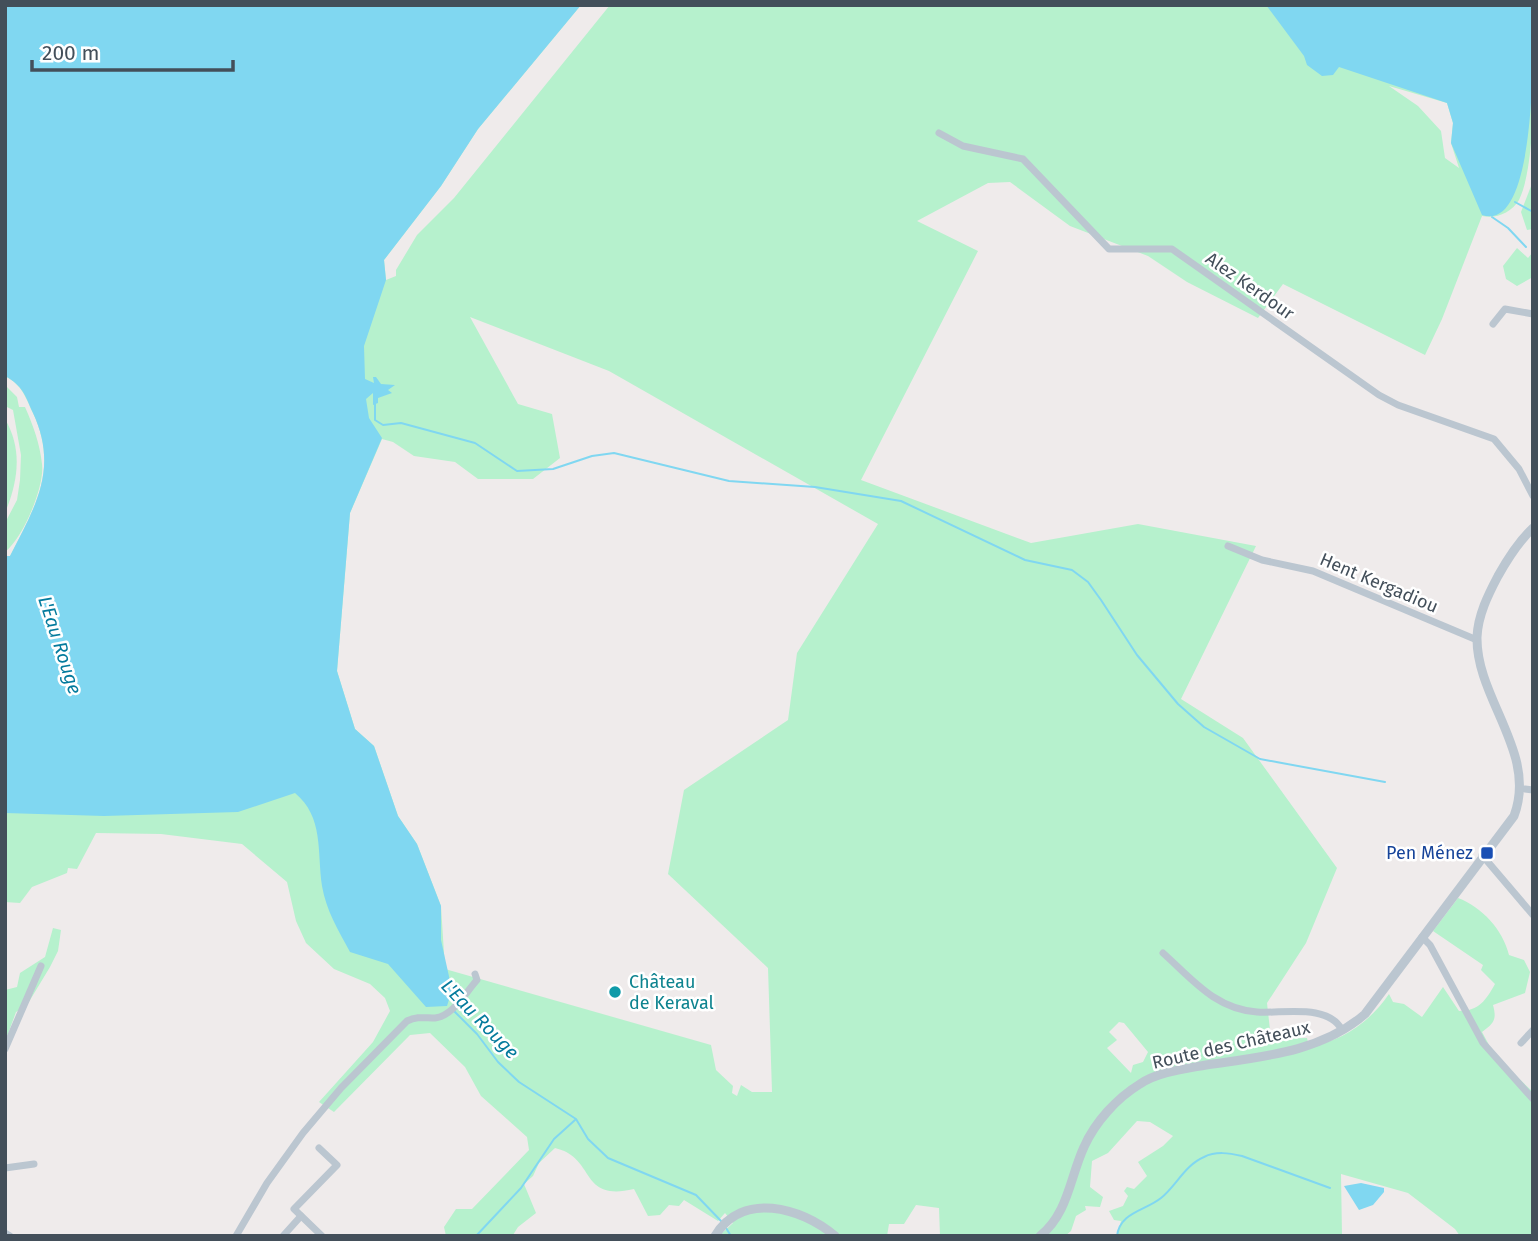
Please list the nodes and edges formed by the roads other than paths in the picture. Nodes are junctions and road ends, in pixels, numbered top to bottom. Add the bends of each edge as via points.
1 (939, 133) dead end
2 (1533, 314) edge
3 (1493, 324) dead end
4 (1533, 496) edge
5 (1533, 528) edge
6 (1228, 546) dead end
7 (1477, 640) junction
8 (1529, 790) edge
9 (1482, 855) junction
10 (1533, 915) edge
11 (1422, 936) junction
12 (1163, 953) dead end
13 (41, 966) dead end
14 (475, 974) dead end
15 (1342, 1030) junction
16 (1533, 1030) edge
17 (1521, 1043) dead end
18 (5, 1049) edge
19 (1533, 1099) edge
20 (319, 1148) dead end
21 (34, 1164) dead end
22 (5, 1168) edge
23 (285, 1200) dead end
24 (294, 1209) junction
25 (301, 1216) junction
26 (5, 1233) edge
27 (10, 1236) edge
28 (236, 1236) edge
29 (283, 1236) edge
30 (322, 1236) edge
31 (715, 1236) edge
32 (835, 1236) edge
33 (1040, 1236) edge

1 - 4 street, Alez Kerdour via 963,146 1023,159 1109,249 1172,249 1379,395 1494,439
2 - 3 street via 1505,309
5 - 7 street, Route des Châteaux via 1491,589
6 - 7 street, Hent Kergadiou via 1262,560 1313,571
7 - 8 street, Route des Châteaux
8 - 9 street, Route des Châteaux
9 - 10 street
9 - 11 street, Route des Châteaux
11 - 15 street, Route des Châteaux via 1373,1005
11 - 19 street via 1483,1043
12 - 15 street via 1208,995 1230,1007 1323,1015 1334,1019
13 - 18 street
14 - 28 street via 477,980 448,1013 407,1021 341,1088 277,1167
15 - 33 street, Route des Châteaux via 1300,1048 1175,1071 1139,1084 1089,1137 1060,1212
16 - 17 street
20 - 24 street via 337,1165
21 - 22 street
23 - 24 street
24 - 25 street
25 - 29 street
25 - 30 street
26 - 27 street
31 - 32 street via 745,1210 770,1206

